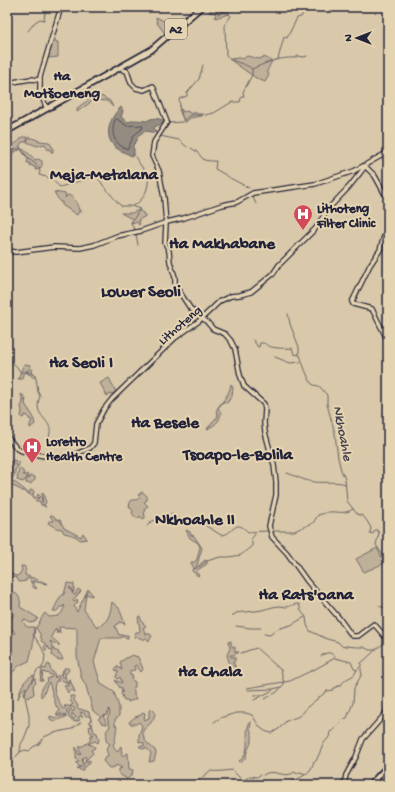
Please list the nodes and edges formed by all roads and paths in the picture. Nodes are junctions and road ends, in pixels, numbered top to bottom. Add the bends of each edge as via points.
1 (61, 7) edge
2 (201, 7) edge
3 (121, 68) junction
4 (39, 81) junction
5 (7, 83) edge
6 (46, 108) junction
7 (7, 131) edge
8 (388, 152) edge
9 (365, 167) junction
10 (388, 200) edge
11 (166, 222) junction
12 (388, 222) edge
13 (7, 251) edge
14 (202, 318) junction
15 (388, 341) edge
16 (7, 436) edge
17 (388, 639) edge
18 (388, 708) edge
19 (388, 766) edge
20 (344, 785) edge
21 (370, 785) edge

1 - 4 main road via 58,8 60,12
2 - 3 main road, A2 via 151,50
3 - 6 main road, A2
3 - 11 main road via 128,71 131,83 136,88 142,90 154,87 167,120 155,140 152,153 159,171
4 - 5 main road via 31,79
4 - 6 main road
6 - 7 main road, A2
8 - 9 main road
9 - 10 main road via 375,176
9 - 11 main road via 315,184 253,193 237,202
9 - 14 main road, Lithoteng via 316,228 273,274 251,292 221,300
11 - 13 main road via 84,248 58,246
11 - 14 main road via 165,243 169,251 175,285 187,305
12 - 15 main road via 380,250 352,302 372,309
14 - 16 main road, Lithoteng via 175,338 109,402 96,424 95,442 90,448 69,456 51,458 18,450
14 - 17 main road via 213,329 225,334 231,342 244,386 262,401 264,406 265,432 276,482 276,495 269,526 272,537 352,636 358,636 374,624
18 - 20 main road via 363,739
19 - 21 main road

